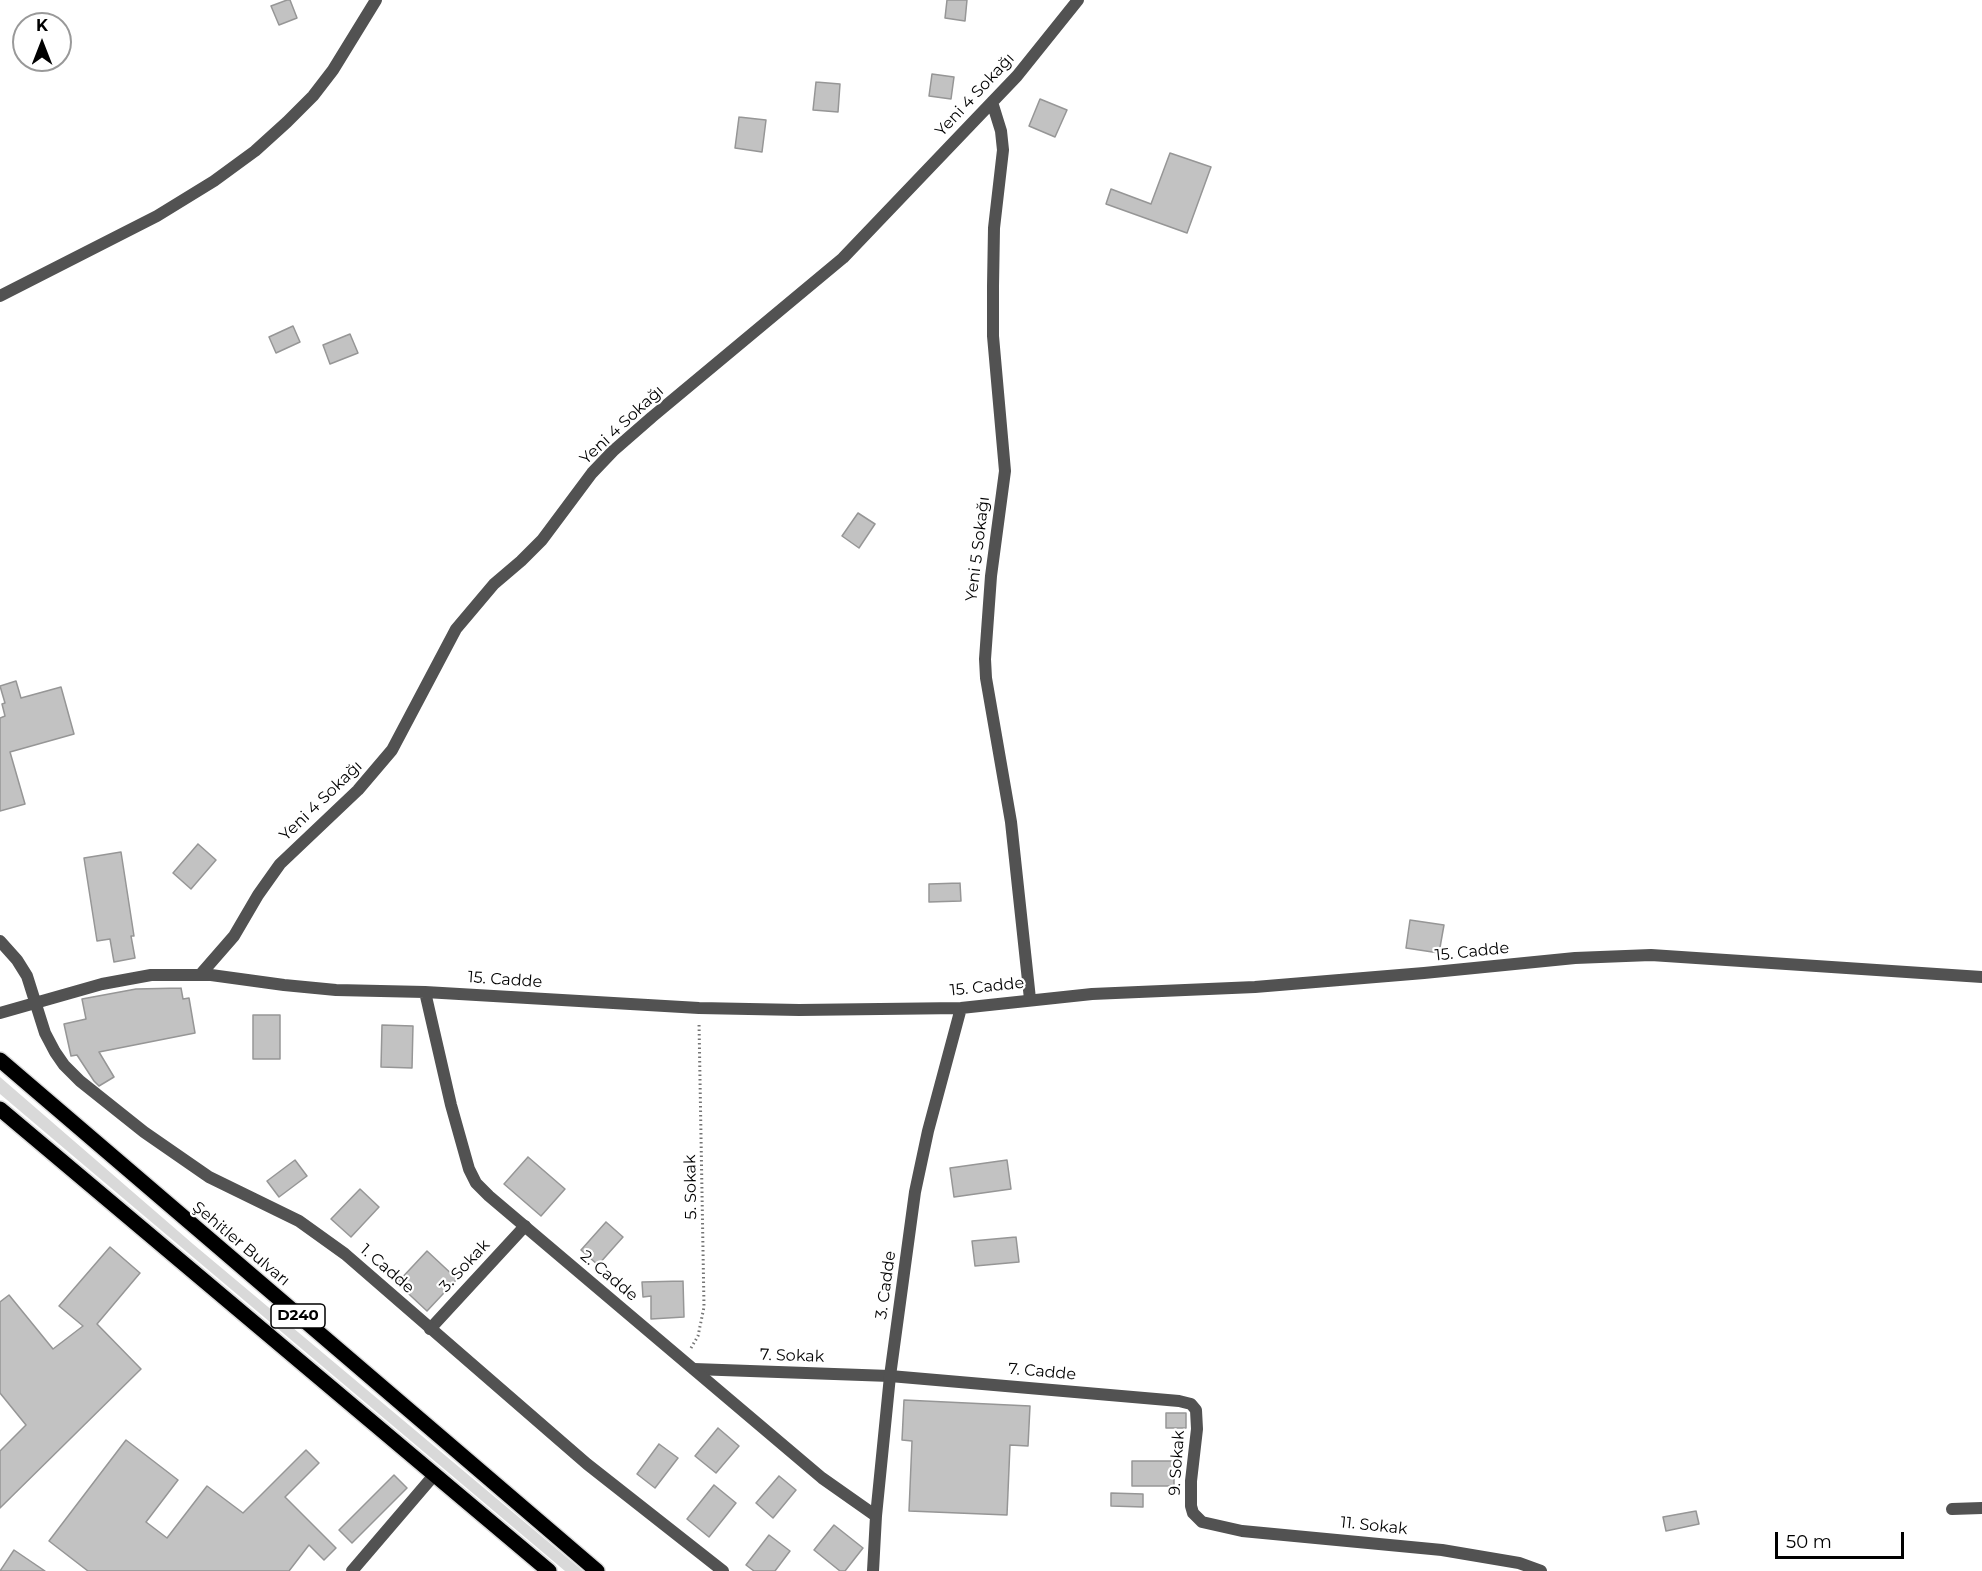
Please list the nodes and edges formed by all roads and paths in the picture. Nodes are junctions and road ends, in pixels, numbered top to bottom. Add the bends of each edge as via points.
1 (376, 0) edge
2 (1078, 0) edge
3 (992, 102) junction
4 (0, 296) edge
5 (0, 941) edge
6 (200, 975) junction
7 (1982, 977) edge
8 (425, 992) junction
9 (1030, 999) junction
10 (35, 1002) junction
11 (699, 1008) junction
12 (961, 1008) junction
13 (0, 1013) edge
14 (0, 1060) edge
15 (0, 1109) edge
16 (525, 1226) junction
17 (430, 1329) junction
18 (683, 1360) junction
19 (694, 1369) junction
20 (890, 1376) junction
21 (1191, 1404) joint
22 (435, 1474) junction
23 (1982, 1508) edge
24 (1952, 1509) dead end
25 (876, 1516) junction
26 (1202, 1522) joint
27 (351, 1571) edge
28 (549, 1571) edge
29 (597, 1571) edge
30 (723, 1571) edge
31 (873, 1571) edge
32 (1541, 1571) edge

1 - 4 street via 313,96 255,151 157,216
2 - 3 street, Yeni 4 Sokağı
3 - 6 street, Yeni 4 Sokağı via 843,258 652,417 592,473 542,540 494,584 456,629 392,750 358,790 280,864 234,936
3 - 9 street, Yeni 5 Sokağı via 1003,150 994,228 993,336 1005,471 990,576 985,659 1012,833
5 - 10 street, 1. Cadde via 27,976
6 - 8 street, 15. Cadde via 328,989
6 - 10 street, 15. Cadde via 151,975
7 - 9 street, 15. Cadde via 1651,955 1575,958 1255,987
8 - 11 street, 15. Cadde
8 - 16 street, 2. Cadde via 469,1169 476,1183
9 - 12 street, 15. Cadde
10 - 13 street, 15. Cadde
10 - 17 street, 1. Cadde via 45,1033 64,1065 117,1112 209,1177 300,1221 345,1254
11 - 12 street, 15. Cadde
11 - 18 path, 5. Sokak via 704,1307 698,1336
12 - 20 street, 3. Cadde via 915,1192
14 - 29 main road, Şehitler Bulvarı / D240
15 - 22 main road, D240
16 - 17 street, 3. Sokak
16 - 18 street, 2. Cadde
17 - 30 street, 1. Cadde via 587,1464
18 - 19 street, 2. Cadde
19 - 20 street, 7. Sokak
19 - 25 street, 2. Cadde via 822,1478
20 - 21 street, 7. Cadde
20 - 25 street, 3. Cadde
21 - 26 street, 9. Sokak via 1196,1410 1197,1429 1191,1506
22 - 27 street
22 - 28 main road, D240
23 - 24 street
25 - 31 street, 3. Cadde
26 - 32 street, 11. Sokak via 1242,1531 1442,1550 1519,1563

